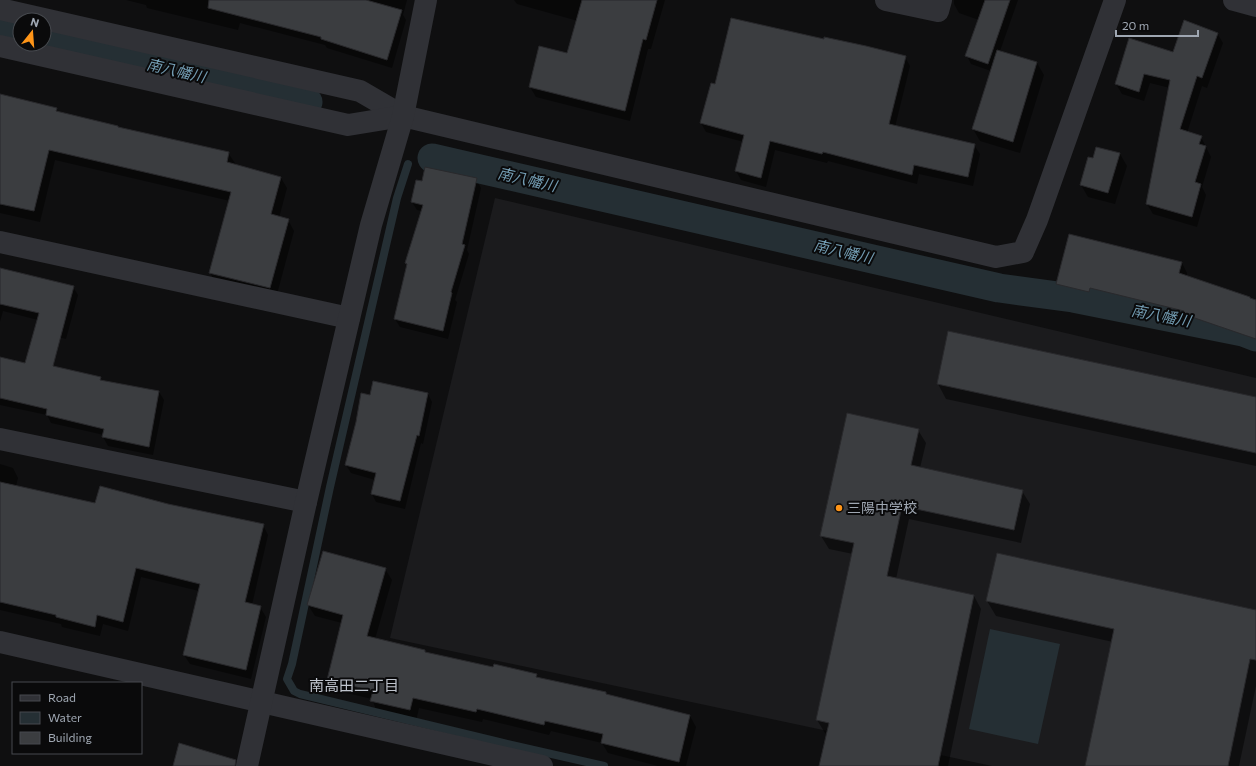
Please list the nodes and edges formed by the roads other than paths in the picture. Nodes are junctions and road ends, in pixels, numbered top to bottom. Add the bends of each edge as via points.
1 (426, 0) edge
2 (886, 0) edge
3 (941, 0) edge
4 (1115, 0) edge
5 (1234, 0) edge
6 (1256, 6) edge
7 (0, 9) edge
8 (0, 46) edge
9 (402, 116) junction
10 (0, 242) edge
11 (349, 318) junction
12 (0, 438) edge
13 (306, 502) junction
14 (0, 642) edge
15 (262, 702) junction
16 (247, 766) edge
17 (542, 766) edge

1 - 9 street
2 - 3 street via 938,11
4 - 9 street via 1024,252 996,257
5 - 6 street
7 - 9 street via 360,91
8 - 9 street via 348,125
9 - 11 street via 371,225
10 - 11 street
11 - 13 street
12 - 13 street
13 - 15 street
14 - 15 street
15 - 16 street
15 - 17 street

